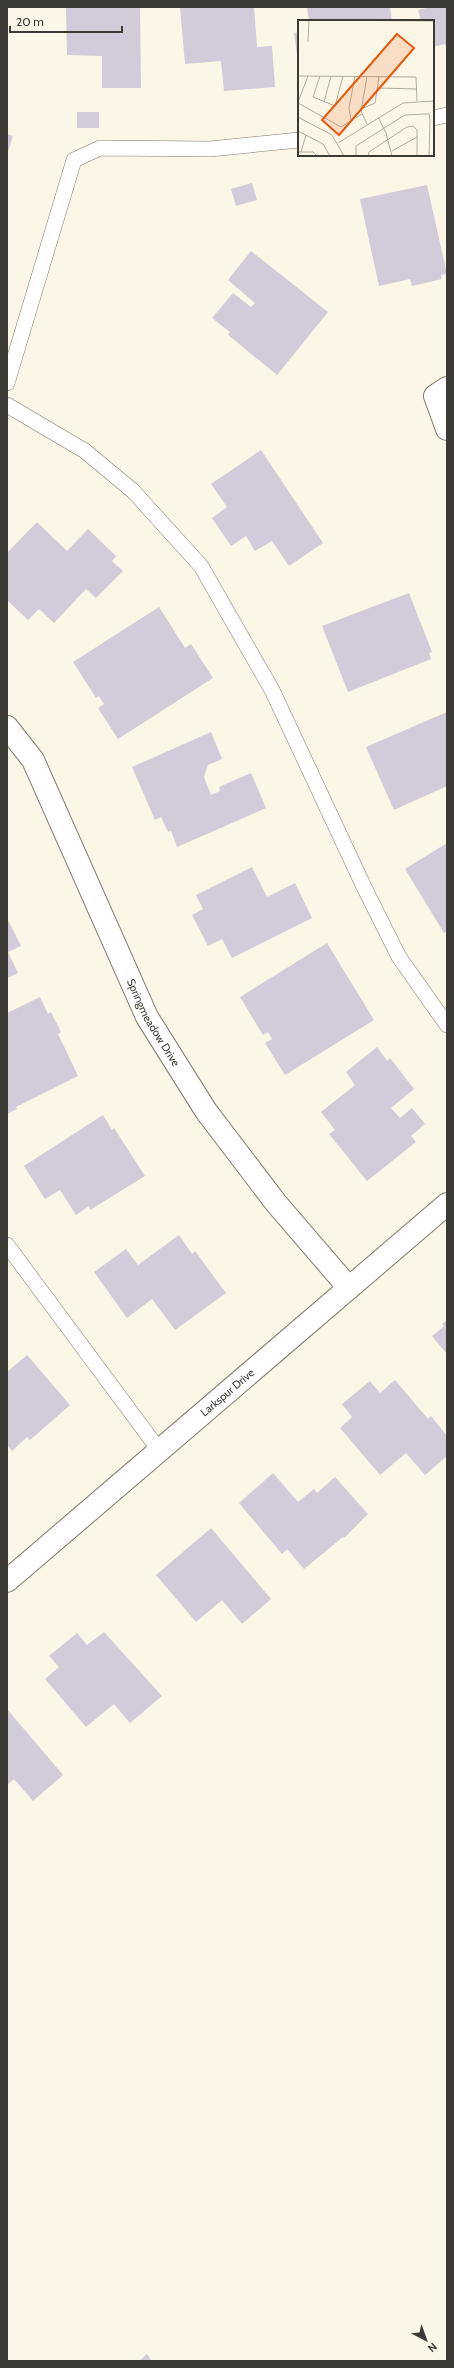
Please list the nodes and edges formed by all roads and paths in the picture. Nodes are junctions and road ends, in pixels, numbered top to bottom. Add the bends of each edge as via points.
1 (447, 115) edge
2 (434, 118) edge
3 (298, 140) edge
4 (7, 383) edge
5 (447, 388) edge
6 (7, 406) edge
7 (447, 429) edge
8 (7, 726) edge
9 (447, 1025) edge
10 (447, 1204) edge
11 (10, 1255) edge
12 (349, 1288) junction
13 (159, 1450) junction
14 (7, 1581) edge

1 - 2 lane
3 - 4 lane via 210,149 100,148 74,160
5 - 7 street via 435,396
6 - 9 lane via 91,456 133,491 201,566 272,690 399,957
8 - 12 street, Springmeadow Drive via 33,760 147,1016 206,1111 276,1204
10 - 12 street, Larkspur Drive
11 - 13 lane
12 - 13 street, Larkspur Drive
13 - 14 street, Larkspur Drive

